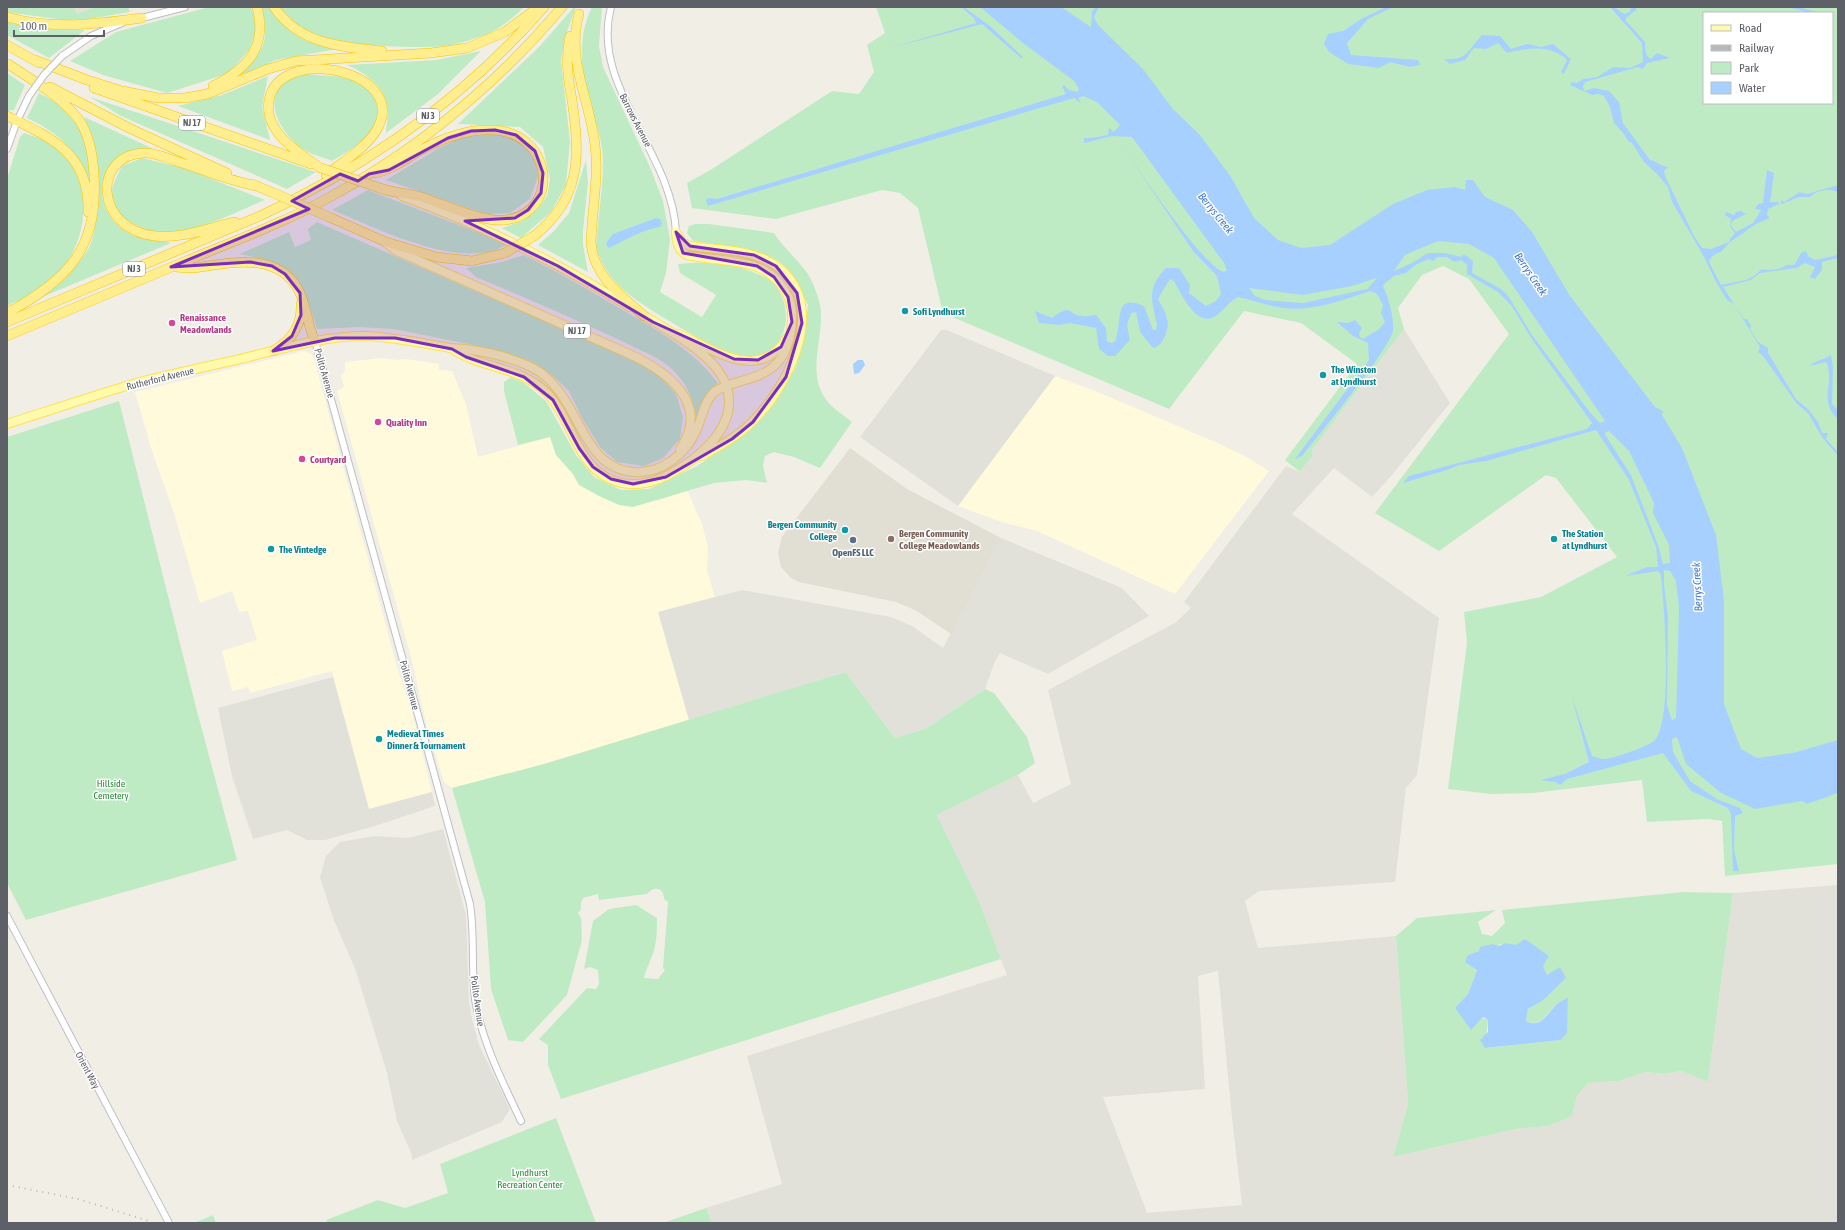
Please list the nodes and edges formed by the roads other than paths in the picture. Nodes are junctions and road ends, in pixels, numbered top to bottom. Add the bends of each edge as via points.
1 (185, 7) edge
2 (257, 7) edge
3 (274, 7) edge
4 (538, 7) edge
5 (544, 7) edge
6 (562, 7) edge
7 (610, 7) edge
8 (580, 10) edge
9 (7, 18) edge
10 (142, 18) junction
11 (7, 45) edge
12 (421, 54) junction
13 (35, 60) junction
14 (7, 63) edge
15 (158, 98) junction
16 (7, 116) edge
17 (17, 120) junction
18 (7, 149) edge
19 (321, 168) junction
20 (370, 174) junction
21 (257, 186) junction
22 (383, 189) junction
23 (293, 200) junction
24 (260, 216) junction
25 (676, 232) junction
26 (386, 242) junction
27 (171, 267) junction
28 (65, 272) junction
29 (300, 293) junction
30 (7, 314) edge
31 (644, 316) junction
32 (7, 322) edge
33 (653, 322) junction
34 (792, 322) junction
35 (7, 336) edge
36 (315, 342) junction
37 (452, 349) junction
38 (273, 351) junction
39 (726, 386) junction
40 (7, 424) edge
41 (659, 467) junction
42 (680, 468) junction
43 (7, 916) edge
44 (521, 1121) dead end
45 (169, 1223) edge

1 - 10 street
2 - 15 highway via 261,25 260,36 254,52 244,64 222,81 198,92
3 - 12 highway via 291,27 317,41 361,49
4 - 12 highway via 511,28 482,43 458,50
5 - 23 highway, NJ 3 via 487,66 442,105 370,156
6 - 20 highway, NJ 3 via 516,58 472,99 424,138
7 - 25 street, Barrows Avenue via 607,33 611,66 665,178 672,201
8 - 26 highway, bridge via 571,34 567,57 577,139 575,171 561,206 546,225 534,236 505,253 479,260 430,256
8 - 31 highway via 574,36 575,60 596,154 592,254 605,280
9 - 10 highway via 64,26
10 - 17 street, bridge via 101,31 62,56 29,96
11 - 13 highway, NJ 17
12 - 15 highway via 296,61 199,96
13 - 15 highway via 109,87
13 - 19 highway, NJ 17 via 106,93
14 - 21 highway, NJ 17 via 112,120
14 - 28 highway via 68,107 83,127 90,143 95,183 93,222 84,247
16 - 17 highway
17 - 18 street
17 - 28 highway via 59,144 72,158 84,180 88,198 87,227 78,251
19 - 22 highway, NJ 17, bridge
19 - 23 highway via 281,137 273,126 269,114 270,99 276,85 287,75 297,71 329,71 364,80 379,98 382,118 376,132 367,142
20 - 22 highway via 389,170 448,138 487,130 509,132 523,138 535,151 543,168 542,188 536,202 520,216 504,220 490,219 421,197
20 - 27 highway, NJ 3 via 301,212
21 - 24 highway via 234,182 186,164 144,153 126,158 116,166 110,177 107,194 111,210 121,222 136,231 154,236 194,233
21 - 26 highway, NJ 17, bridge
22 - 31 main road, NJ 17 via 453,216 518,246 578,276
23 - 24 highway, NJ 3
24 - 32 highway, NJ 3
25 - 34 main road via 679,247 686,255 752,265 770,273 781,284 788,297 792,308
25 - 42 main road via 682,242 690,246 754,255 776,266 795,288 802,316 800,336 792,364 768,404 753,422 737,435
26 - 41 main road, NJ 17 via 397,251 632,355 668,376 687,402 690,417 686,437 679,451
27 - 29 highway via 200,268 242,262 261,263 286,274
27 - 35 highway, NJ 3
28 - 30 highway via 37,295
29 - 36 highway
29 - 38 highway via 301,310 296,330 286,342
31 - 33 main road, NJ 17
33 - 34 main road via 729,357 749,362 762,359 778,350 786,339
33 - 39 main road, NJ 17 via 712,364
34 - 39 main road via 786,349 776,364 760,375
36 - 37 main road, NJ 17 via 347,337 386,337
36 - 38 main road, Rutherford Avenue / NJ 17
36 - 44 street, Polito Avenue via 470,904 479,1018 491,1056
37 - 41 main road, NJ 17 via 468,349 535,369 560,390 591,446 605,462 619,469 634,472
37 - 42 main road, NJ 17 via 466,357 524,377 542,388 556,404 585,458 606,476 622,482 645,484 661,479
38 - 40 main road, Rutherford Avenue / NJ 17 via 148,380
39 - 41 main road via 709,397 697,430 686,449
39 - 42 main road, NJ 17 via 728,410 721,431 707,448
43 - 45 street, Orient Way

